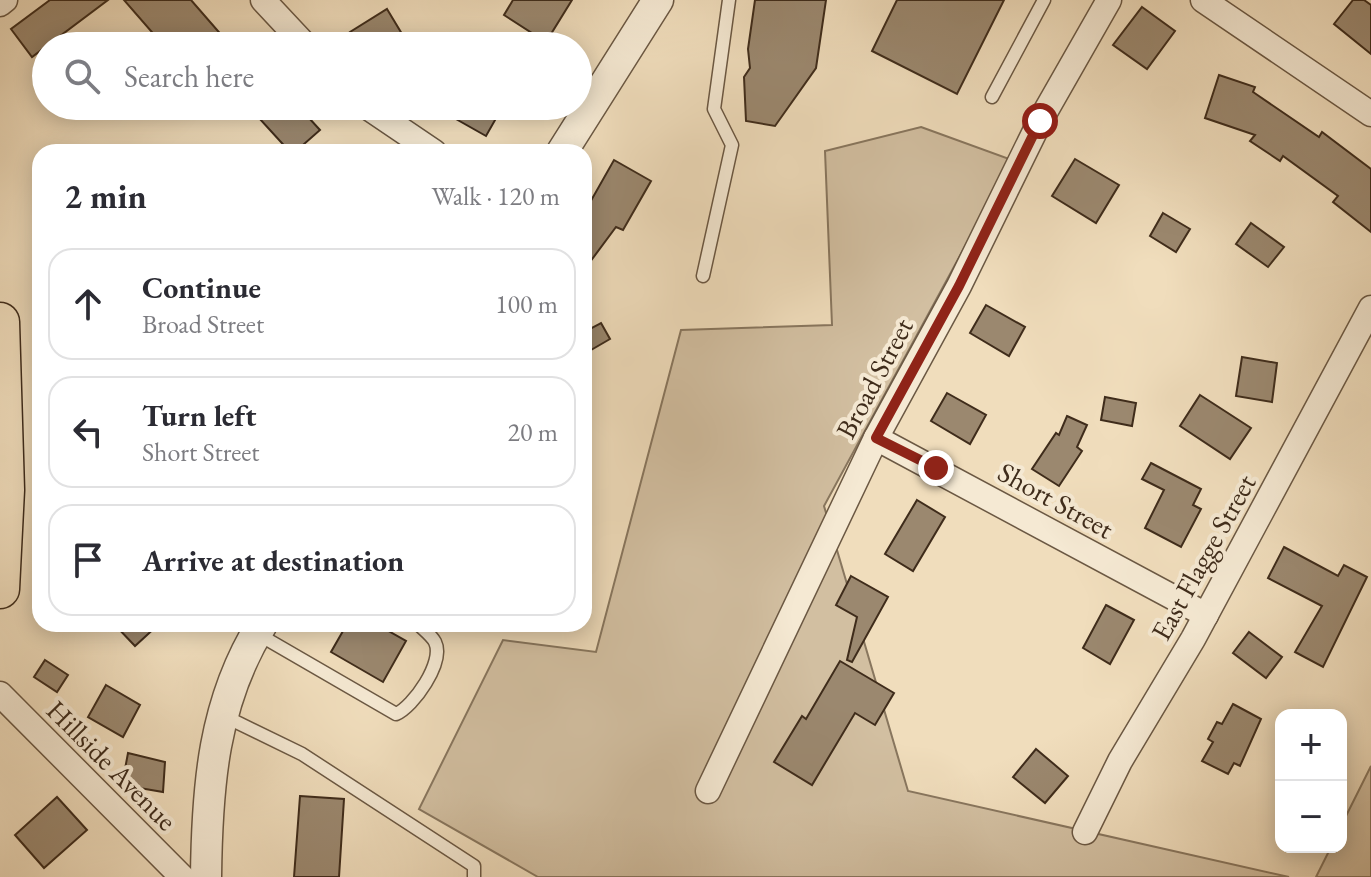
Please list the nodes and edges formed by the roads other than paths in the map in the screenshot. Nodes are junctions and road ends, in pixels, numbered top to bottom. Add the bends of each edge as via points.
1 (5, 0) edge
2 (263, 0) edge
3 (658, 0) edge
4 (729, 0) edge
5 (1044, 0) edge
6 (1109, 0) edge
7 (1203, 0) edge
8 (0, 4) edge
9 (293, 32) edge
10 (992, 97) dead end
11 (592, 104) edge
12 (1371, 114) edge
13 (387, 120) edge
14 (582, 120) edge
15 (422, 144) edge
16 (567, 144) edge
17 (703, 276) dead end
18 (1371, 308) edge
19 (0, 322) edge
20 (876, 438) junction
21 (0, 589) edge
22 (1206, 615) junction
23 (257, 632) edge
24 (265, 632) edge
25 (426, 632) edge
26 (0, 694) edge
27 (222, 715) junction
28 (708, 791) dead end
29 (1085, 832) dead end
30 (182, 877) edge
31 (206, 877) edge
32 (474, 877) edge

1 - 8 street
2 - 9 street
3 - 11 street
4 - 17 lane via 714,109 732,145
5 - 10 lane
6 - 20 street, Broad Street via 1040,121
7 - 12 street
13 - 15 street
14 - 16 street
18 - 22 street, East Flagge Street
19 - 21 main road via 5,490
20 - 22 street, Short Street
20 - 28 street, Broad Street
22 - 29 street, East Flagge Street via 1120,761
23 - 27 street
24 - 25 lane via 396,714 410,708 438,658 435,641
26 - 30 street, Hillside Avenue
27 - 31 street via 209,775
27 - 32 lane via 315,763 474,866

